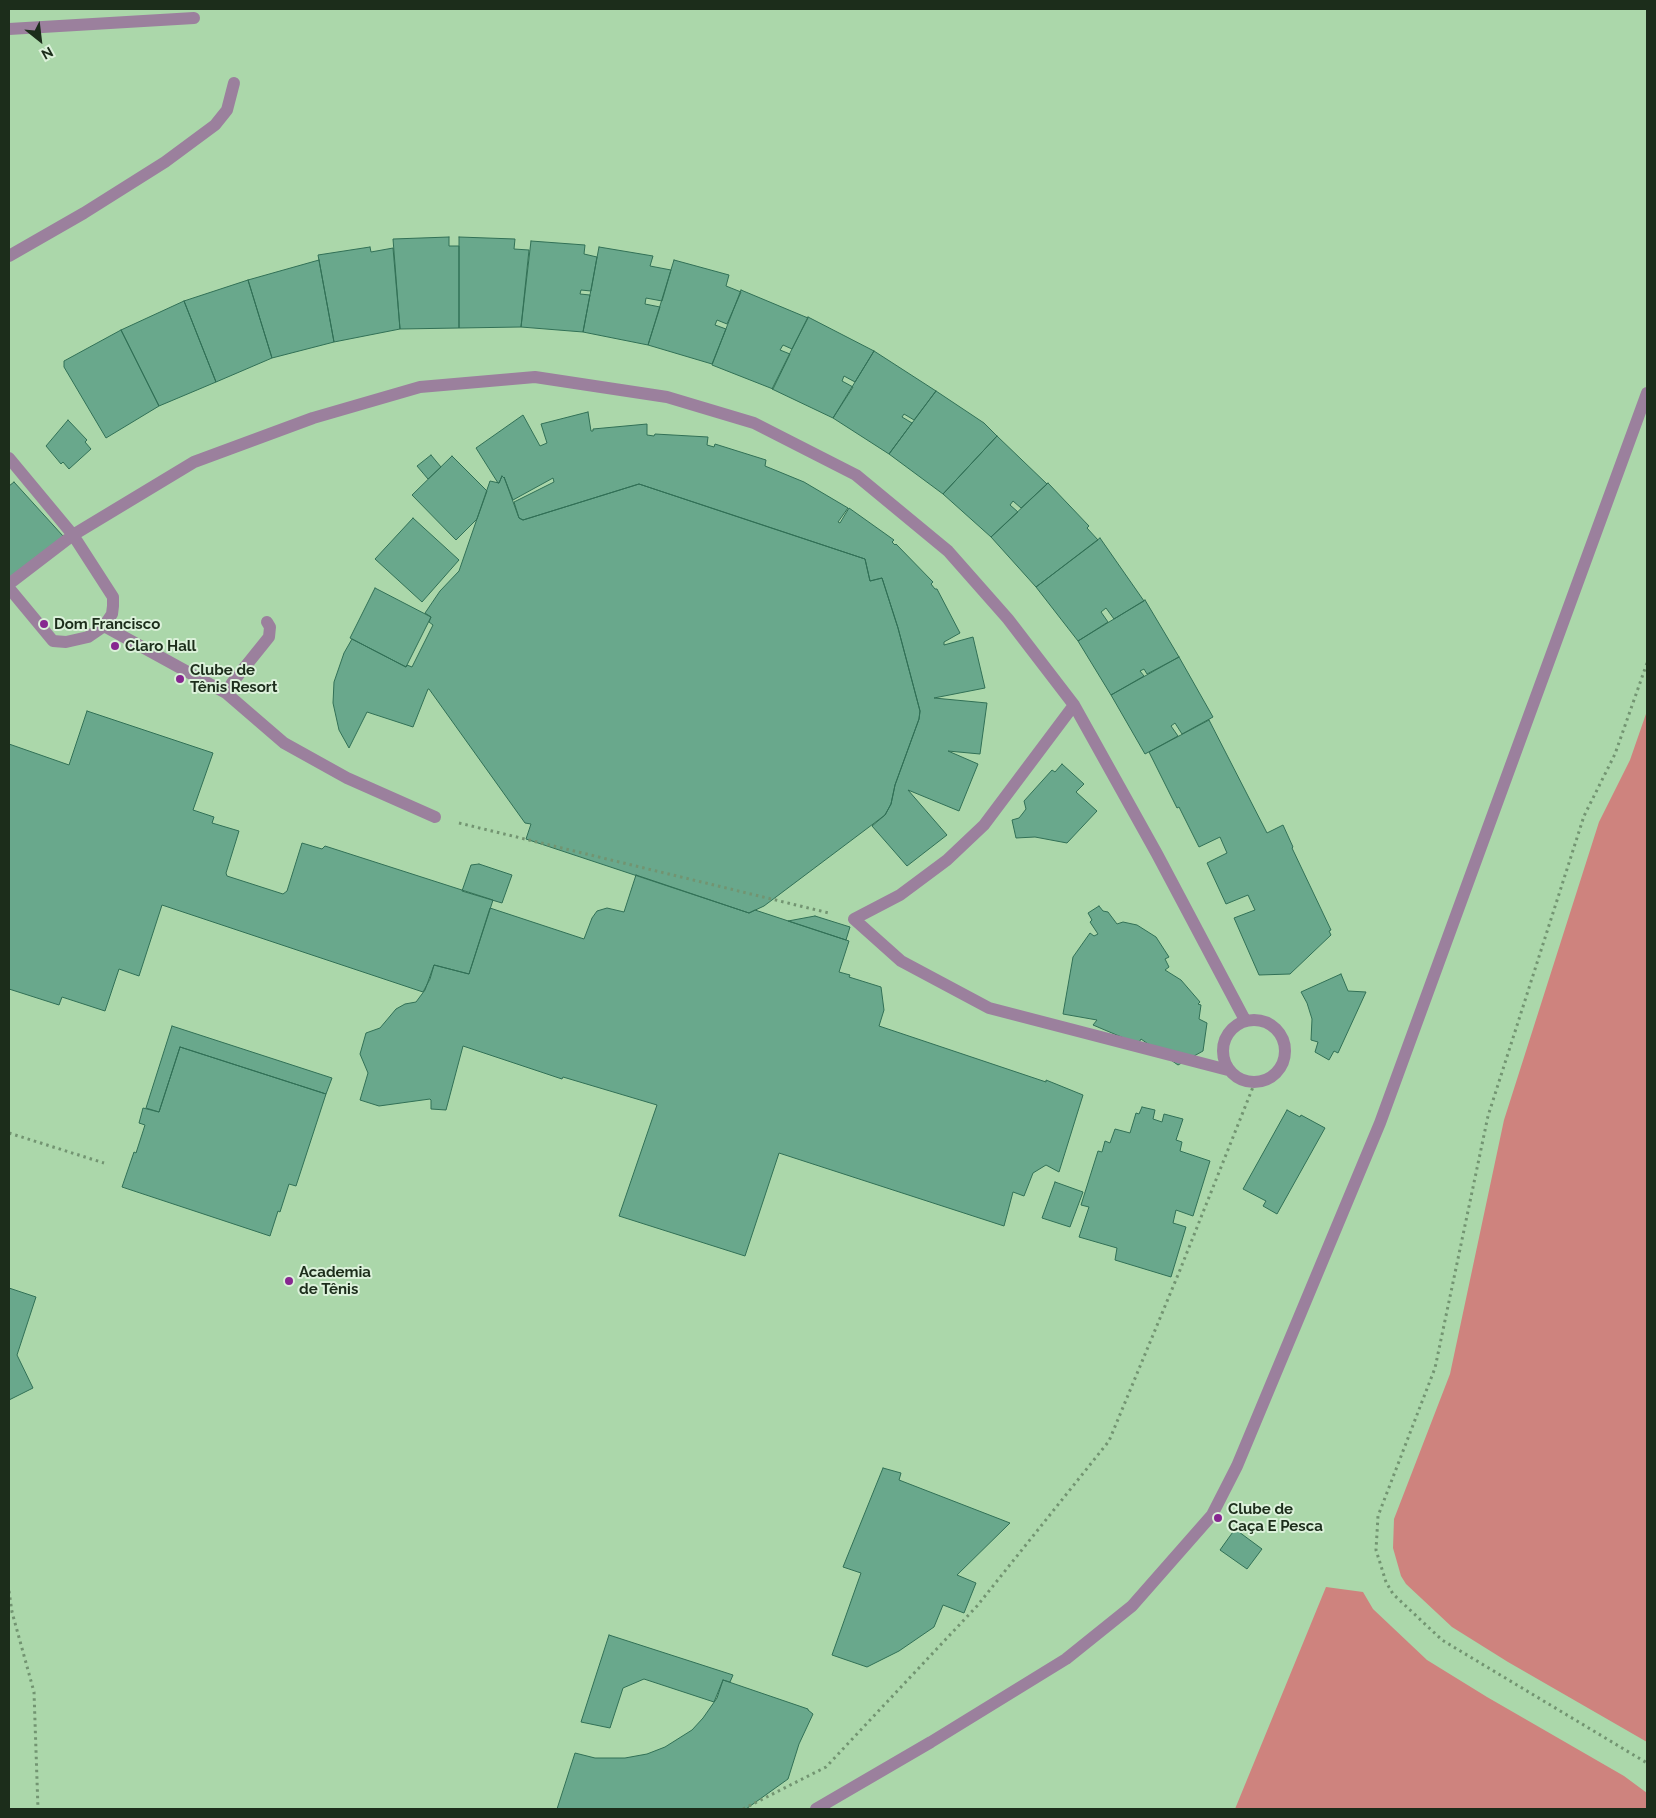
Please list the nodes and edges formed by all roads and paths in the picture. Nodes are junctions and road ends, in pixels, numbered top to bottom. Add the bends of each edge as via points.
1 (194, 18) dead end
2 (9, 29) edge
3 (234, 83) dead end
4 (9, 256) edge
5 (1647, 393) edge
6 (9, 458) edge
7 (73, 535) junction
8 (9, 584) edge
9 (9, 588) edge
10 (268, 622) dead end
11 (104, 626) junction
12 (1647, 663) edge
13 (226, 693) junction
14 (1074, 705) junction
15 (435, 817) joint
16 (854, 919) junction
17 (1245, 1020) junction
18 (1228, 1070) junction
19 (1255, 1082) junction
20 (9, 1133) edge
21 (104, 1163) dead end
22 (9, 1591) edge
23 (1647, 1763) edge
24 (38, 1809) edge
25 (744, 1809) edge
26 (816, 1809) edge

1 - 2 lane
3 - 4 lane via 227,110 215,125 165,162
5 - 26 lane via 1380,1123 1237,1466 1212,1515 1132,1606 1066,1659
6 - 7 lane
7 - 8 lane
7 - 11 lane via 113,597 112,614
7 - 14 lane via 194,462 313,418 420,387 534,376 667,397 754,423 856,475 948,551 1008,619
9 - 11 lane via 53,641 88,637
10 - 13 lane via 269,636
11 - 13 lane
12 - 23 path via 1615,754 1584,816 1488,1116 1435,1368 1378,1516 1376,1550 1393,1594 1442,1640
13 - 15 lane via 284,743 347,778
14 - 16 lane via 984,825 947,860 900,895
14 - 17 lane
15 - 16 path
16 - 18 lane via 901,961 988,1008
17 - 18 lane via 1228,1032 1222,1050
17 - 19 lane via 1260,1020 1274,1026 1286,1053 1280,1068 1270,1078
18 - 19 lane via 1240,1079
19 - 25 path via 1108,1441 977,1606 826,1767
20 - 21 path
22 - 24 path via 34,1692

